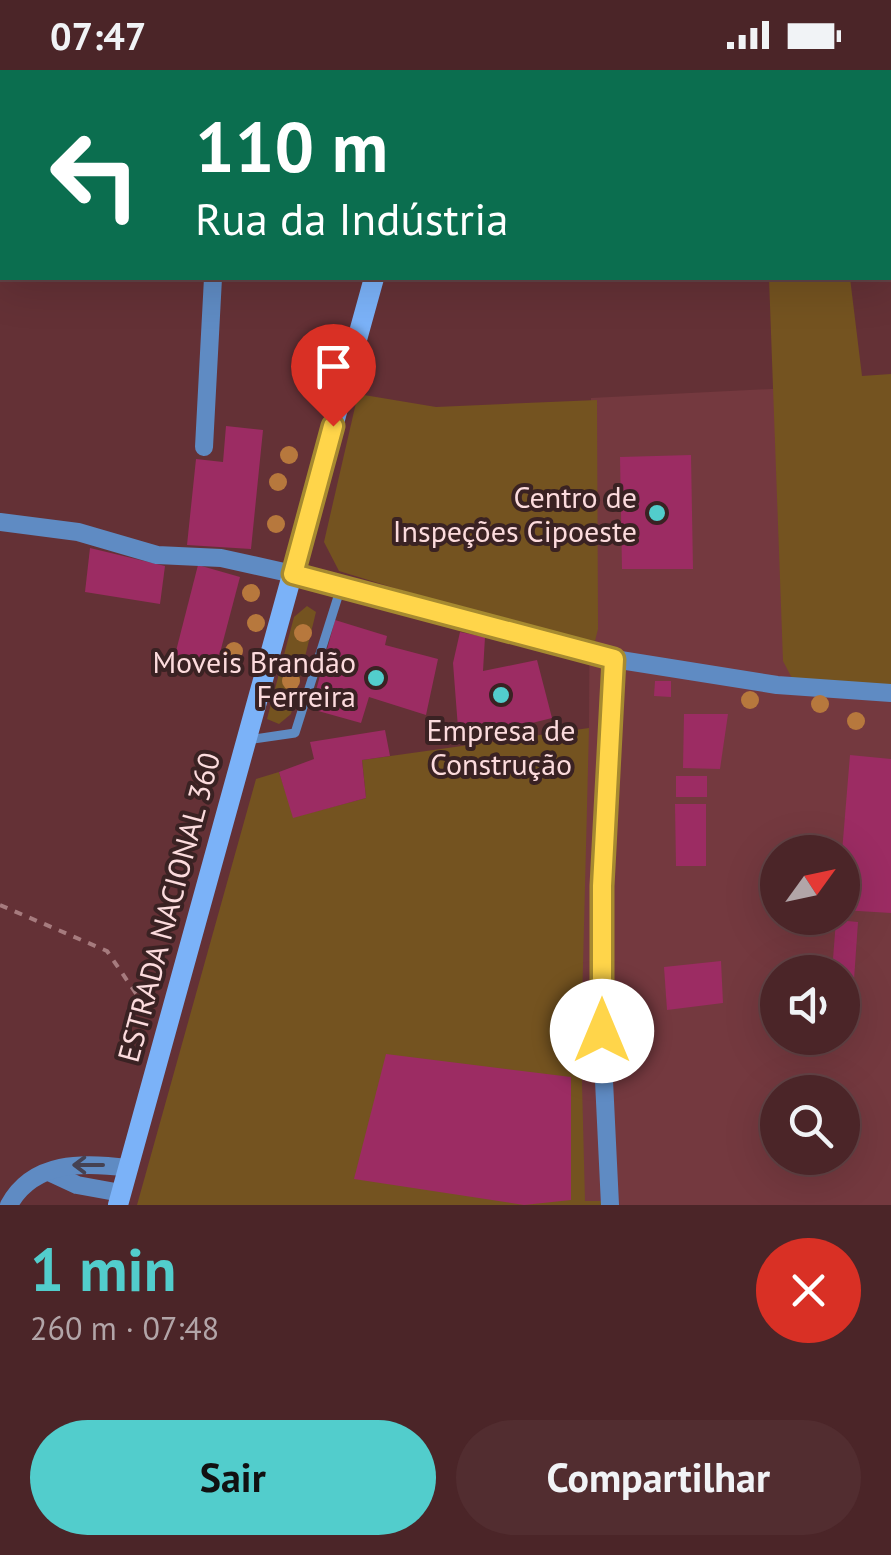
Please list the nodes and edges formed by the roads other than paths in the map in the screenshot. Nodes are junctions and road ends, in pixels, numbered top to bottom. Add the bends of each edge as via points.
1 (213, 280) edge
2 (373, 280) edge
3 (204, 447) dead end
4 (0, 522) edge
5 (293, 574) junction
6 (341, 587) junction
7 (614, 659) junction
8 (891, 693) edge
9 (244, 740) junction
10 (128, 1168) junction
11 (49, 1172) junction
12 (119, 1199) edge
13 (8, 1205) edge
14 (610, 1205) edge

1 - 3 street
2 - 5 main road, ESTRADA NACIONAL 360
4 - 5 street
5 - 6 street
5 - 9 main road, ESTRADA NACIONAL 360
6 - 7 street
6 - 9 lane via 295,734
7 - 8 street via 777,685
7 - 14 street via 602,886
9 - 10 main road, ESTRADA NACIONAL 360
10 -> 11 street via 88,1163
10 - 12 main road, ESTRADA NACIONAL 360
11 - 12 street
11 - 13 street via 34,1176

